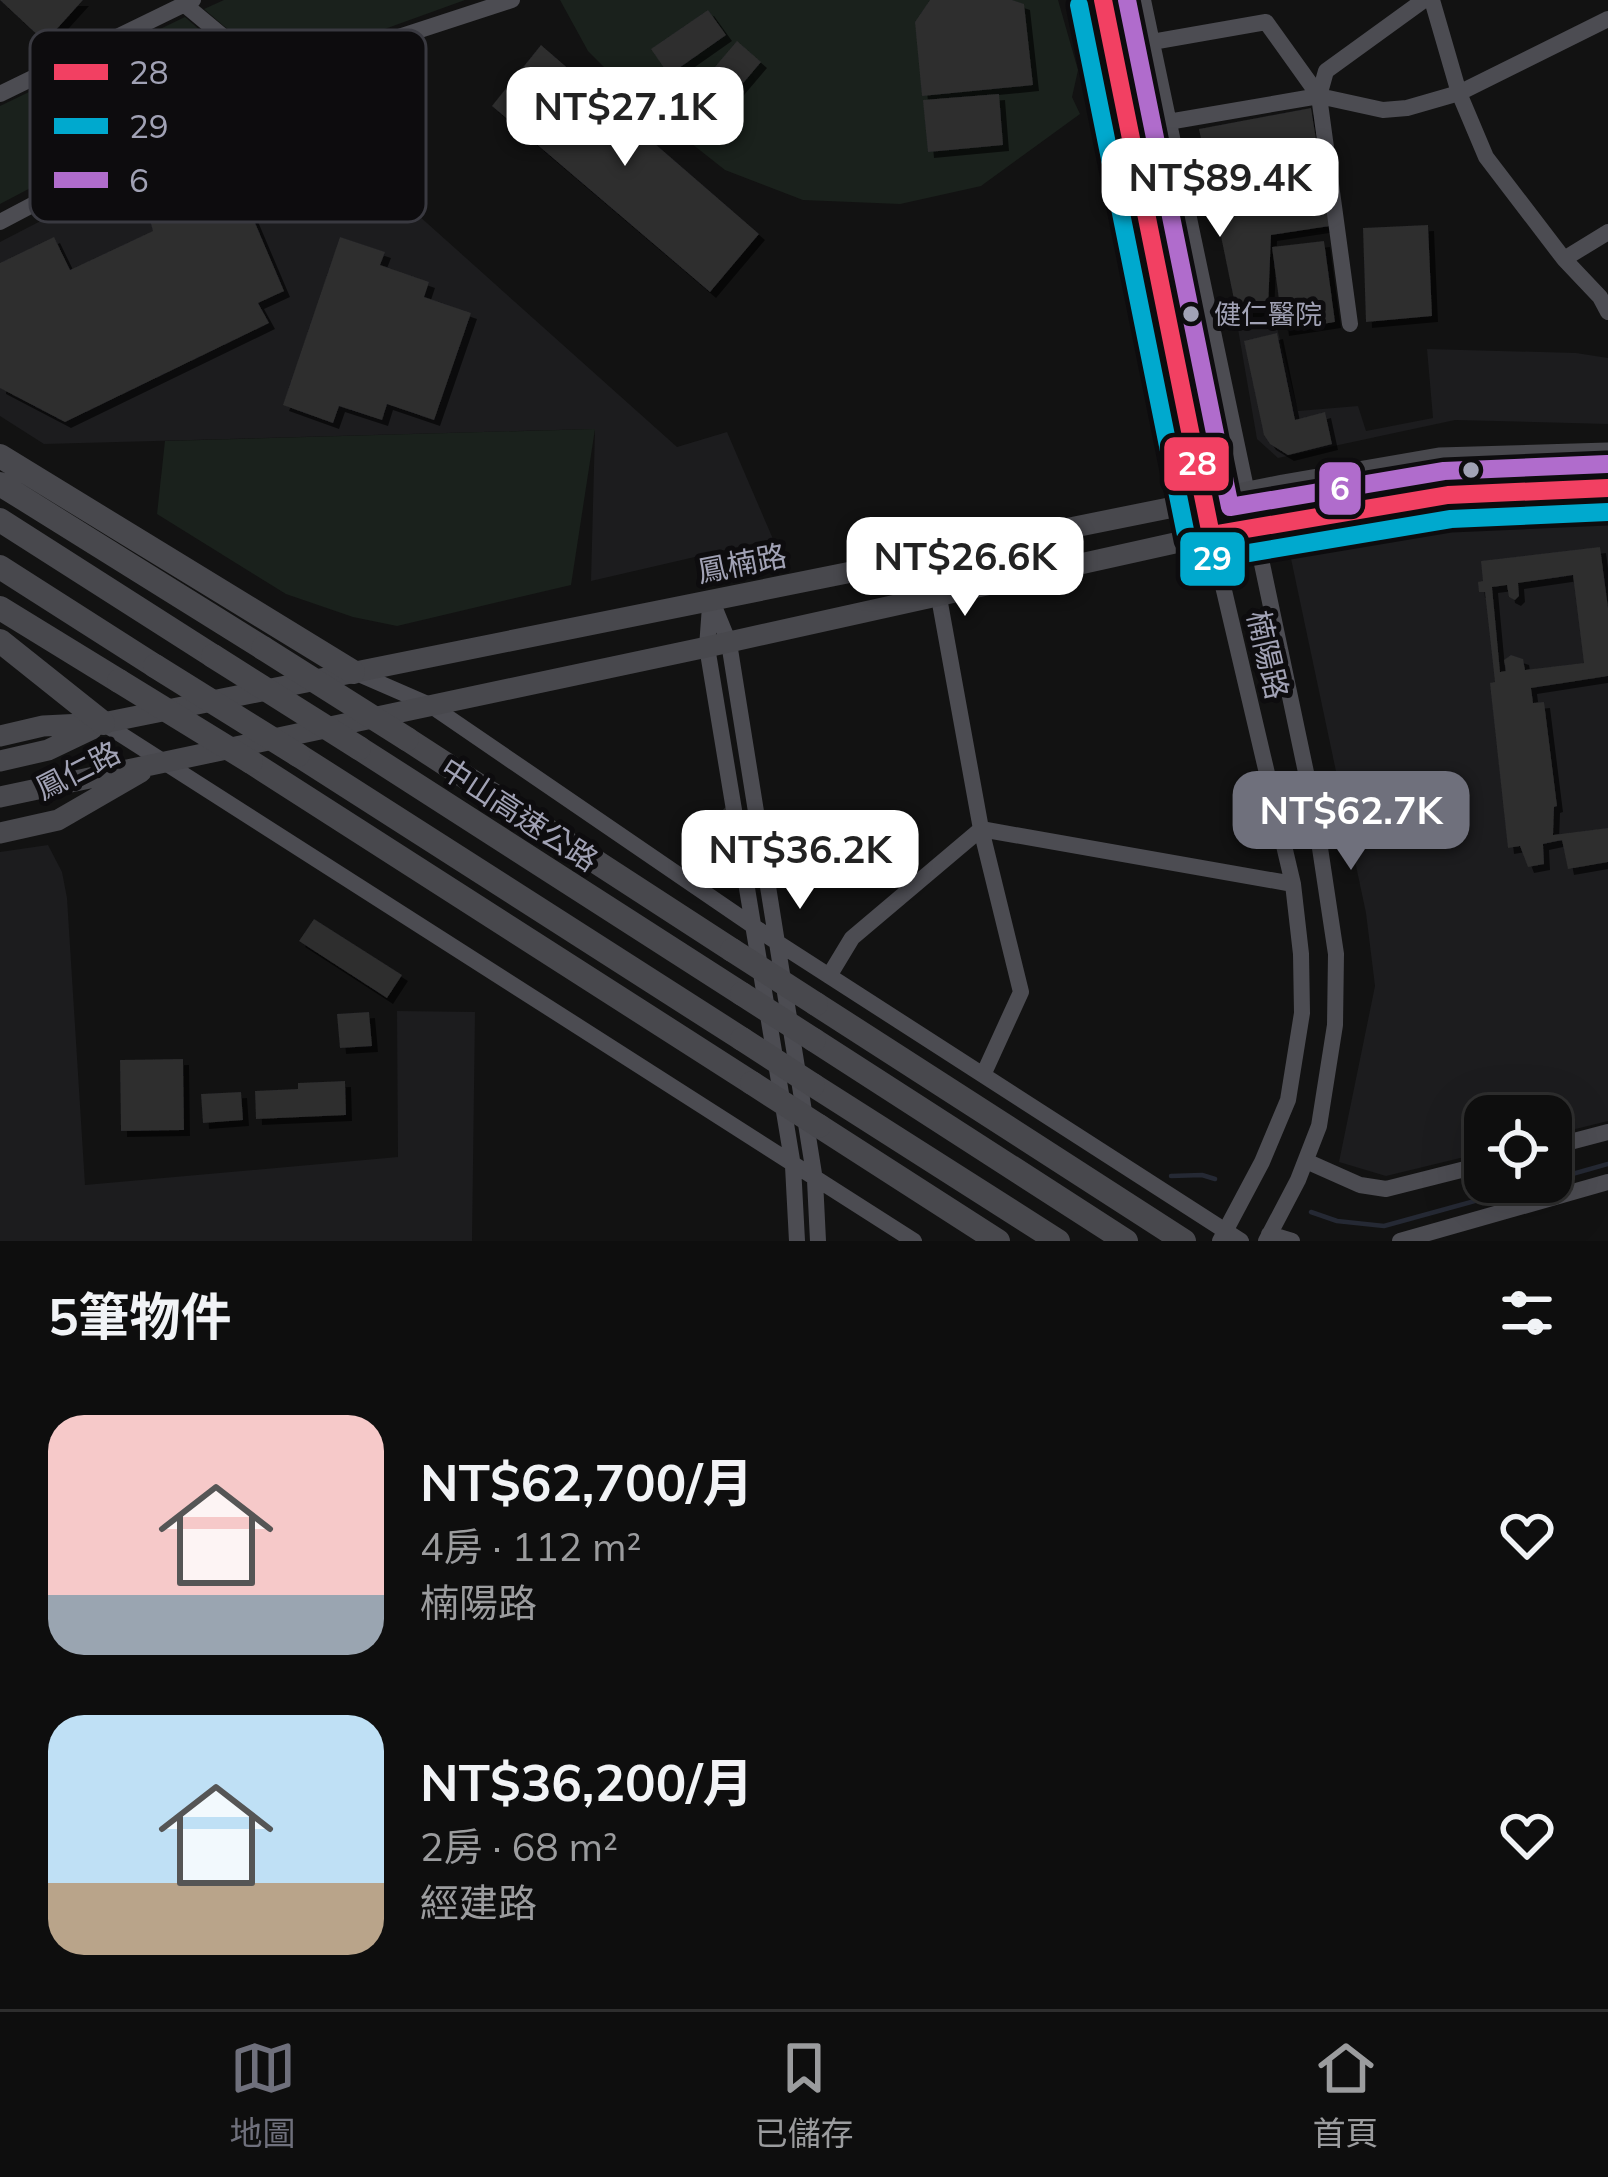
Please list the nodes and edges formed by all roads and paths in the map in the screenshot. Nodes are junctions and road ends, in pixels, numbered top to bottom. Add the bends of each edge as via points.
1 (512, 0) edge
2 (1076, 0) edge
3 (1103, 0) edge
4 (1143, 0) edge
5 (1428, 0) edge
6 (188, 2) edge
7 (1608, 19) edge
8 (131, 30) edge
9 (219, 30) edge
10 (409, 30) edge
11 (1109, 41) junction
12 (1152, 42) junction
13 (30, 79) edge
14 (1459, 93) junction
15 (0, 94) edge
16 (1319, 96) junction
17 (1168, 122) junction
18 (30, 206) edge
19 (0, 222) edge
20 (1608, 232) edge
21 (1564, 259) junction
22 (1608, 312) edge
23 (1350, 324) dead end
24 (1608, 453) edge
25 (0, 457) edge
26 (0, 484) edge
27 (1608, 488) edge
28 (1247, 491) junction
29 (1204, 501) junction
30 (0, 520) edge
31 (1253, 527) junction
32 (1211, 535) junction
33 (932, 559) junction
34 (0, 567) edge
35 (936, 596) junction
36 (711, 599) junction
37 (0, 608) edge
38 (0, 641) edge
39 (718, 645) junction
40 (353, 672) junction
41 (430, 705) junction
42 (103, 723) junction
43 (0, 736) edge
44 (0, 761) edge
45 (161, 761) junction
46 (0, 797) edge
47 (981, 829) junction
48 (0, 833) edge
49 (1293, 884) junction
50 (753, 926) junction
51 (778, 944) junction
52 (830, 976) junction
53 (984, 1073) junction
54 (1608, 1132) edge
55 (1572, 1141) edge
56 (1306, 1161) junction
57 (793, 1166) junction
58 (1464, 1170) edge
59 (815, 1180) junction
60 (1608, 1181) edge
61 (1229, 1238) edge
62 (1268, 1238) edge
63 (1180, 1239) edge
64 (797, 1241) edge
65 (818, 1241) edge
66 (914, 1241) edge
67 (998, 1241) edge
68 (1058, 1241) edge
69 (1126, 1241) edge
70 (1292, 1241) edge
71 (1400, 1241) edge

1 - 10 street
2 - 11 street
3 - 11 street, 楠陽路
4 - 12 street, 楠陽路
5 - 14 street
5 - 16 street via 1326,71
6 - 8 street
6 - 9 street
7 - 14 street
11 - 29 street, 楠陽路
12 - 16 street via 1260,21
12 - 17 street, 楠陽路
13 - 15 street
14 - 16 street via 1383,110
14 - 21 street via 1486,157
16 - 17 street
16 - 23 street
17 - 28 street, 楠陽路
18 - 19 street
20 - 21 street
21 - 22 street
24 - 28 main road, 鳳楠路 via 1439,458
25 - 40 highway
26 - 63 highway, bridge
27 - 31 main road via 1448,495
28 - 29 main road, 鳳楠路
28 - 31 street, 楠陽路
29 - 32 street, 楠陽路
29 - 33 main road, 鳳楠路
30 - 69 highway, 中山高速公路, bridge
31 - 32 main road
31 - 56 street, 楠陽路 via 1315,814 1336,955 1328,1081
32 - 35 main road
32 - 49 street, 楠陽路
33 - 35 street
33 - 36 main road, 鳳楠路
34 - 68 highway, bridge
35 - 39 main road
35 - 47 street
36 - 39 street
36 - 40 main road, 鳳楠路
37 - 67 highway, bridge
38 - 42 highway
39 - 41 main road
39 - 50 street
39 - 51 street
40 - 41 street
40 - 42 main road, 鳳楠路
41 - 45 main road
41 - 50 street
42 - 43 main road, 鳳仁路
42 - 44 main road, 鳳仁路
42 - 45 street
45 - 46 main road, 鳳仁路
45 - 48 main road, 鳳仁路 via 58,820
45 - 57 street
47 - 49 street
47 - 52 street via 852,938
47 - 53 street via 1022,992
49 - 61 street, 楠陽路 via 1302,1013 1295,1064 1279,1126
50 - 51 street
50 - 57 street
51 - 52 street
51 - 59 street
52 - 53 street
53 - 61 street
54 - 55 street
56 - 58 street via 1386,1190
56 - 62 street, 楠陽路
57 - 59 street
57 - 64 street
59 - 65 street
59 - 66 street
60 - 71 street
62 - 70 street

